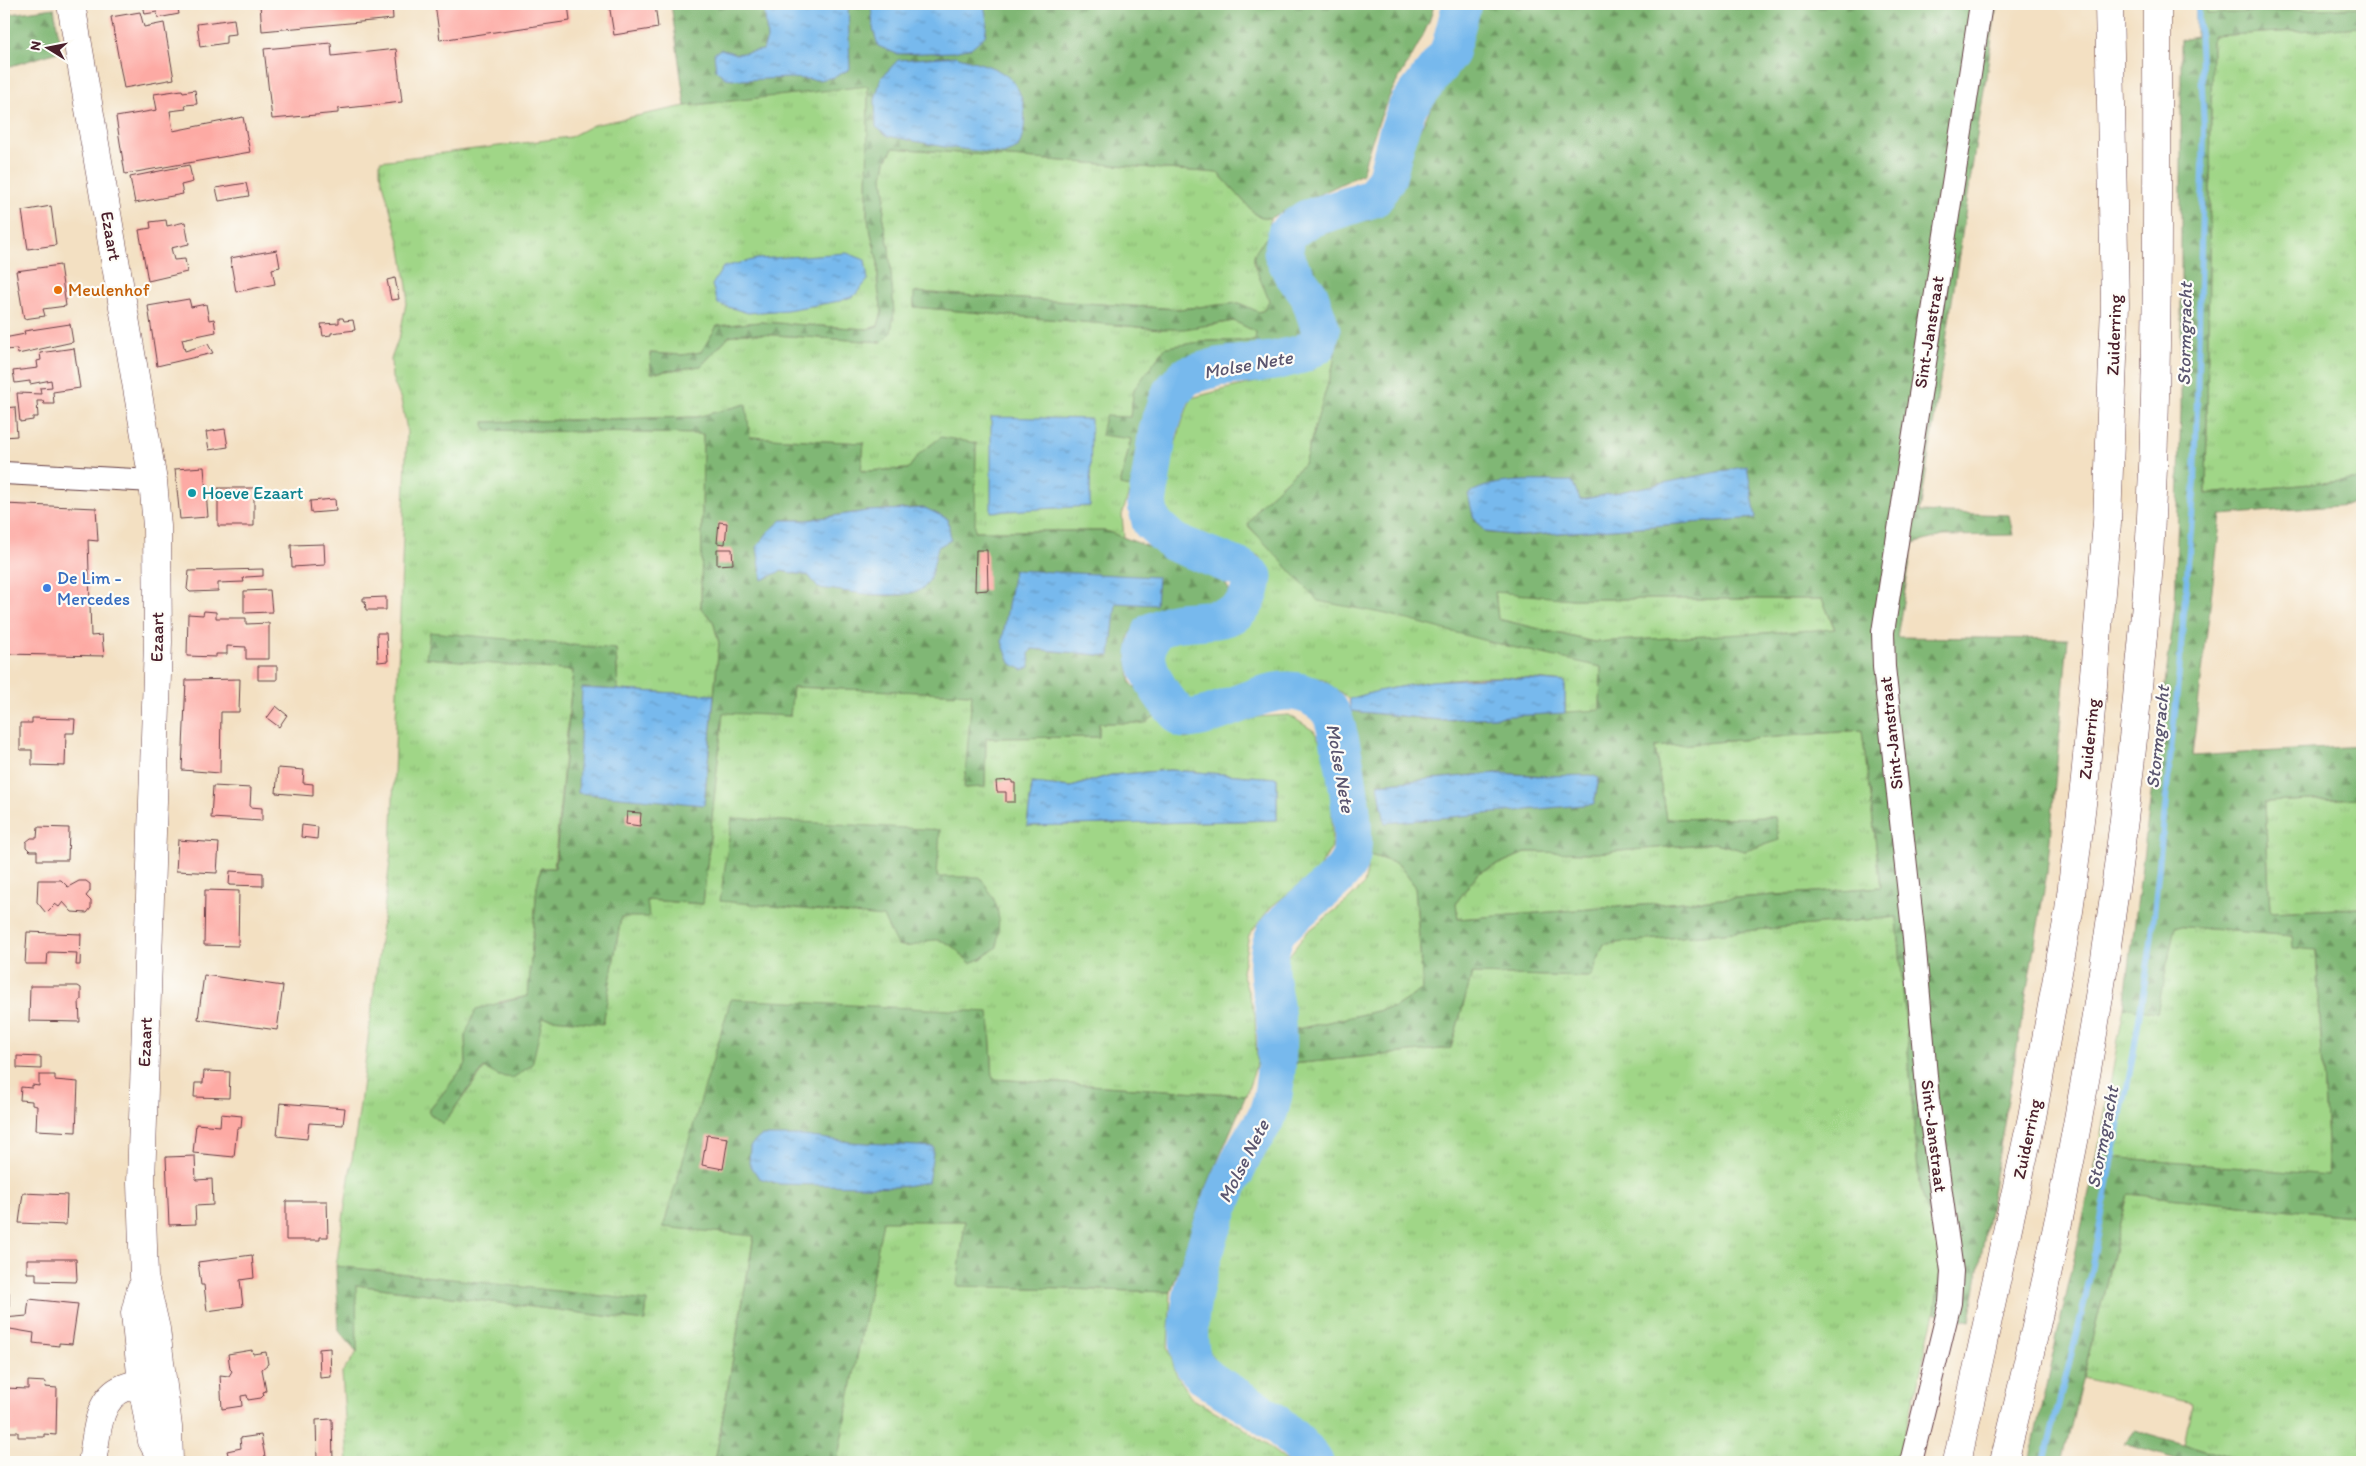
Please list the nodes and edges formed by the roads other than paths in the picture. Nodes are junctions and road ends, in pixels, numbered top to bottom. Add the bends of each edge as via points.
1 (71, 4) edge
2 (1981, 4) edge
3 (2109, 4) edge
4 (2157, 4) edge
5 (4, 473) edge
6 (153, 481) junction
7 (152, 1383) junction
8 (92, 1462) edge
9 (164, 1462) edge
10 (169, 1462) edge
11 (1911, 1462) edge
12 (1957, 1462) edge
13 (2004, 1462) edge

1 - 6 main road, Ezaart
2 - 11 street, Sint-Janstraat via 1883,632 1928,1099 1952,1271 1950,1303
3 - 12 main road, Zuiderring via 2115,304 2107,522 2086,779 2069,911 2032,1117
4 - 13 main road via 2158,343 2149,561 2128,791 2087,1070 2063,1204
5 - 6 street
6 - 7 main road, Ezaart via 157,526 158,642 141,1165 144,1277 136,1313
7 - 8 main road via 124,1388 106,1402
7 - 9 main road, Ezaart via 152,1441
7 - 10 main road, Ezaart via 168,1427

